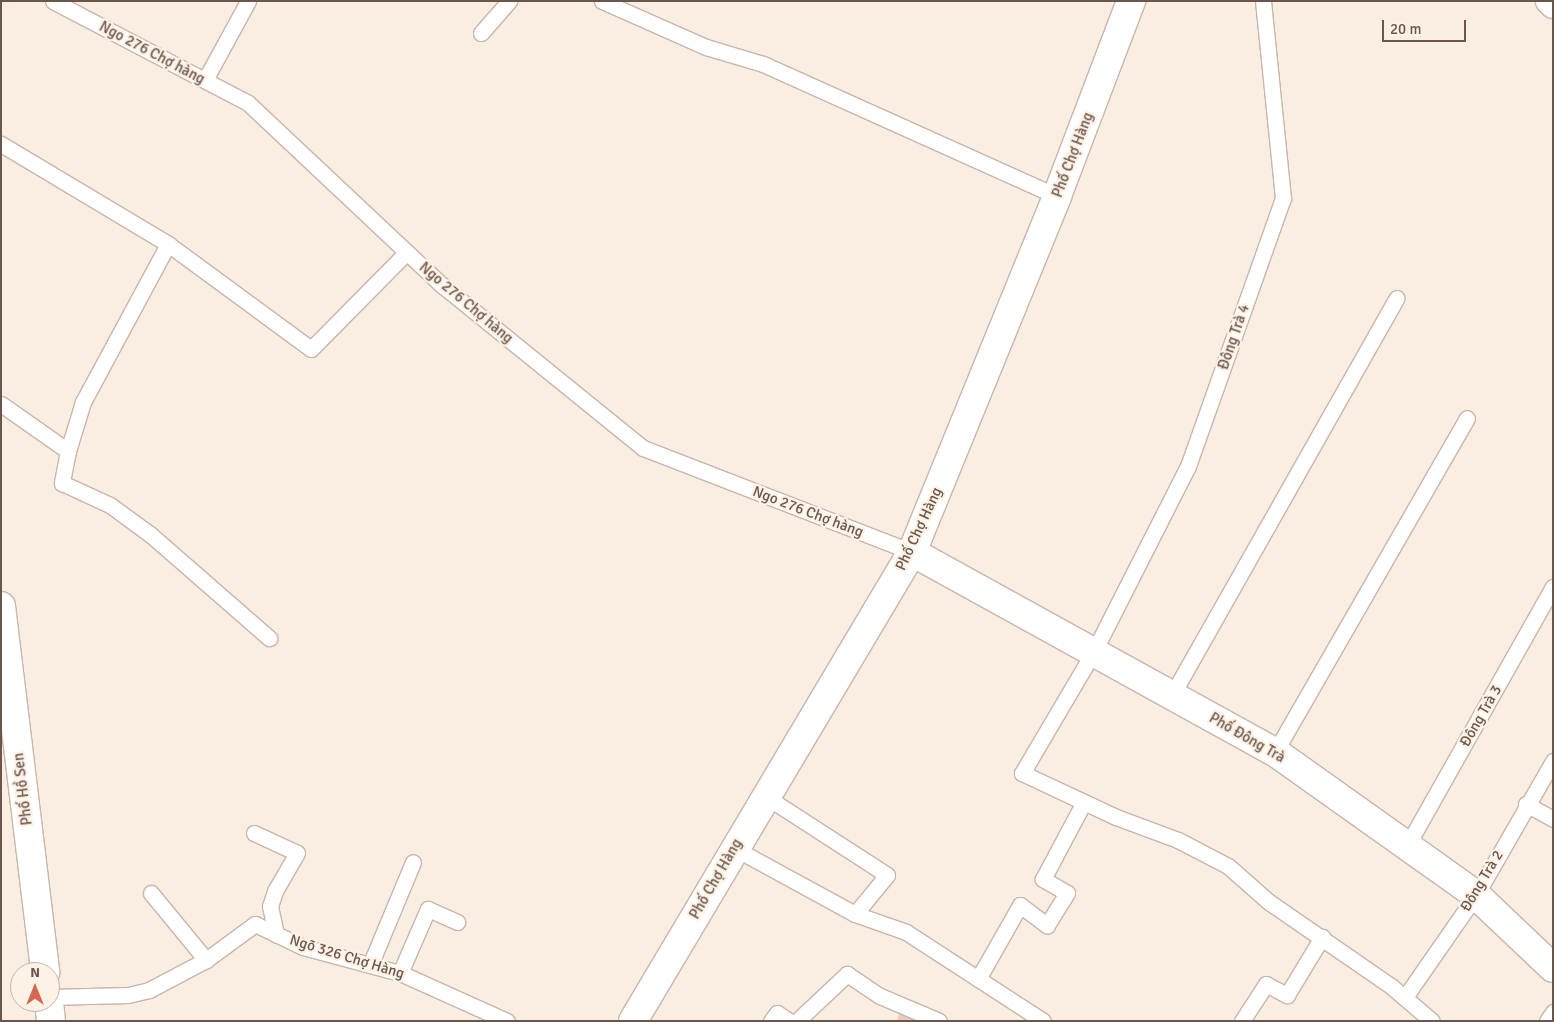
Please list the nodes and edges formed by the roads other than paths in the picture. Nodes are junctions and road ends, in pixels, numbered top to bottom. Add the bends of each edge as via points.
1 (53, 1) edge
2 (248, 1) edge
3 (509, 1) edge
4 (602, 1) edge
5 (1131, 1) edge
6 (1263, 1) edge
7 (1550, 1) edge
8 (1553, 4) edge
9 (481, 33) dead end
10 (205, 80) junction
11 (1, 144) edge
12 (1057, 196) junction
13 (168, 244) junction
14 (407, 252) junction
15 (1397, 298) dead end
16 (1, 404) edge
17 (1467, 418) dead end
18 (68, 450) junction
19 (912, 552) junction
20 (1553, 587) edge
21 (1, 606) edge
22 (269, 638) dead end
23 (1094, 651) junction
24 (1172, 695) junction
25 (1275, 752) junction
26 (1553, 761) edge
27 (765, 796) junction
28 (1084, 802) junction
29 (1526, 804) junction
30 (1553, 819) edge
31 (254, 833) dead end
32 (1408, 844) junction
33 (734, 848) junction
34 (413, 862) dead end
35 (151, 894) dead end
36 (1476, 895) junction
37 (855, 914) junction
38 (457, 922) dead end
39 (276, 934) junction
40 (1322, 937) junction
41 (206, 960) junction
42 (44, 962) edge
43 (371, 963) junction
44 (1553, 968) edge
45 (400, 973) junction
46 (978, 979) junction
47 (60, 997) edge
48 (1405, 997) junction
49 (1553, 1012) edge
50 (1249, 1018) edge
51 (497, 1019) edge
52 (636, 1019) edge
53 (772, 1021) edge
54 (789, 1021) edge
55 (797, 1021) edge
56 (939, 1021) edge
57 (1043, 1021) edge
58 (1432, 1021) edge
59 (1547, 1021) edge

1 - 10 lane, Ngo 276 Chợ hàng
2 - 10 lane
3 - 9 lane
4 - 12 lane via 706,47 763,64
5 - 12 street, Phố Chợ Hàng
6 - 23 lane, Đông Trà 4 via 1283,198 1188,466
7 - 8 street
10 - 14 lane, Ngo 276 Chợ hàng via 248,103
11 - 13 lane
12 - 19 street, Phố Chợ Hàng
13 - 14 lane via 311,350
13 - 18 lane via 84,402
14 - 19 lane, Ngo 276 Chợ hàng via 443,286 643,448
15 - 24 lane
16 - 18 lane
17 - 25 lane
18 - 22 lane via 62,483 110,505 151,535
19 - 23 street, Phố Đông Trà
19 - 27 street, Phố Chợ Hàng
20 - 32 lane, Đông Trà 3
21 - 42 street, Phố Hồ Sen
23 - 24 street, Phố Đông Trà
23 - 28 lane, Đông Trà 4 via 1022,773
24 - 25 street, Phố Đông Trà
25 - 32 street, Phố Đông Trà
26 - 29 lane, Đông Trà 2
27 - 33 street, Phố Chợ Hàng
27 - 37 lane via 887,875
28 - 40 lane via 1178,840 1228,866 1269,902
28 - 46 lane via 1043,879 1067,894 1047,925 1020,905
29 - 30 lane
29 - 36 lane, Đông Trà 2
31 - 39 lane via 297,853 270,906
32 - 36 street, Phố Đông Trà
33 - 37 lane
33 - 52 street, Phố Chợ Hàng
34 - 43 lane
35 - 41 lane
36 - 44 street, Phố Đông Trà
36 - 48 lane, Đông Trà 2
37 - 46 lane via 906,932
38 - 45 lane via 428,909
39 - 41 lane, Ngõ 326 Chợ Hàng via 255,924
39 - 43 lane, Ngõ 326 Chợ Hàng via 303,946
40 - 48 lane
40 - 50 lane via 1287,995 1266,984
41 - 47 lane, Ngõ 326 Chợ Hàng via 149,990
43 - 45 lane, Ngõ 326 Chợ Hàng
45 - 51 lane, Ngõ 326 Chợ Hàng
46 - 57 lane
48 - 58 lane
49 - 59 lane
53 - 54 lane via 777,1013
55 - 56 lane via 847,974 880,996

